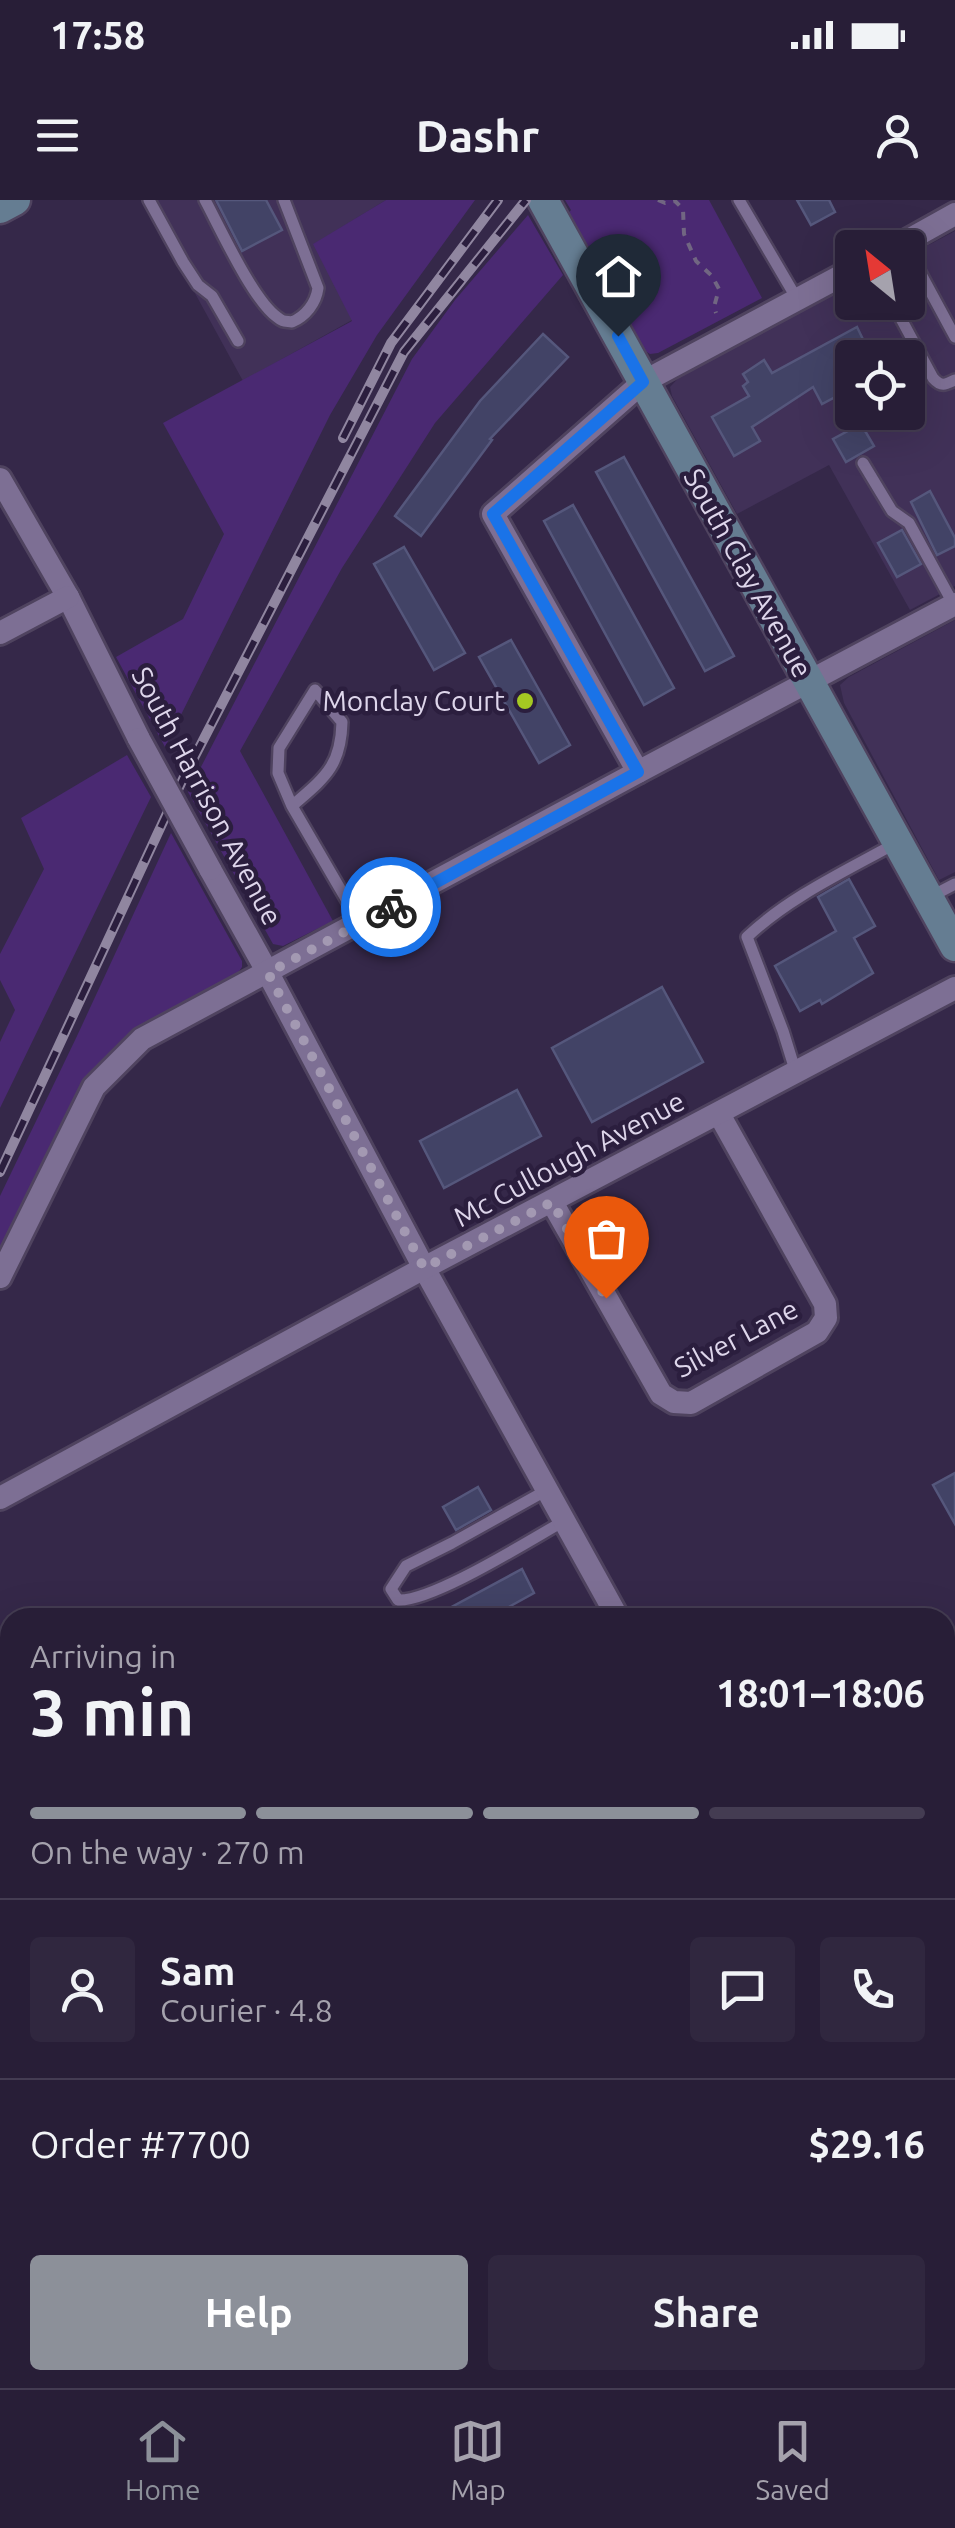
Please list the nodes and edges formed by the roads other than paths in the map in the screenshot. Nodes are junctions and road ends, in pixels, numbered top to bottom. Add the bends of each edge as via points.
1 (15, 200) edge
2 (149, 200) edge
3 (204, 200) edge
4 (284, 200) edge
5 (739, 200) edge
6 (0, 208) edge
7 (548, 210) edge
8 (955, 214) edge
9 (925, 233) edge
10 (835, 279) edge
11 (925, 285) edge
12 (797, 299) junction
13 (902, 320) edge
14 (955, 337) edge
15 (238, 341) dead end
16 (955, 380) edge
17 (643, 382) junction
18 (863, 463) dead end
19 (0, 479) edge
20 (68, 597) junction
21 (955, 605) edge
22 (0, 633) edge
23 (808, 684) junction
24 (638, 772) junction
25 (292, 806) junction
26 (897, 842) junction
27 (942, 891) edge
28 (360, 923) junction
29 (955, 946) edge
30 (268, 973) junction
31 (955, 988) edge
32 (796, 1073) junction
33 (718, 1114) junction
34 (552, 1202) junction
35 (424, 1268) junction
36 (0, 1276) edge
37 (547, 1490) junction
38 (0, 1498) edge
39 (564, 1521) junction
40 (612, 1608) edge

1 - 6 street
2 - 15 lane
3 - 4 lane via 261,299 281,321 292,322 308,310 318,288
5 - 12 lane
7 - 17 street, South Clay Avenue
8 - 9 street
10 - 12 street
11 - 14 lane
12 - 17 street
13 - 16 lane via 938,384
17 - 23 street, South Clay Avenue
17 - 24 street via 493,514
18 - 21 lane via 892,511 909,524
19 - 20 street, South Harrison Avenue
20 - 22 street
20 - 30 street, South Harrison Avenue, bridge
21 - 23 street
23 - 24 street
23 - 26 street, South Clay Avenue
24 - 28 street
25 - 25 lane via 278,772 279,748 315,690 342,722 341,746 326,776
25 - 28 lane
26 - 27 street, South Clay Avenue
26 - 32 lane via 795,900 747,937
27 - 29 street, South Clay Avenue
28 - 30 street
30 - 35 street, South Harrison Avenue
30 - 36 street via 142,1039 94,1087
31 - 32 street, Mc Cullough Avenue
32 - 33 street, Mc Cullough Avenue
33 - 34 street, Mc Cullough Avenue
33 - 34 street, Silver Lane via 825,1304 826,1318 817,1332 691,1402 661,1394
34 - 35 street, Mc Cullough Avenue
35 - 37 street, South Harrison Avenue
35 - 38 street, Mc Cullough Avenue
37 - 39 street, South Harrison Avenue
37 - 39 lane via 406,1566 391,1590 398,1600 411,1600 442,1588
39 - 40 street, South Harrison Avenue

